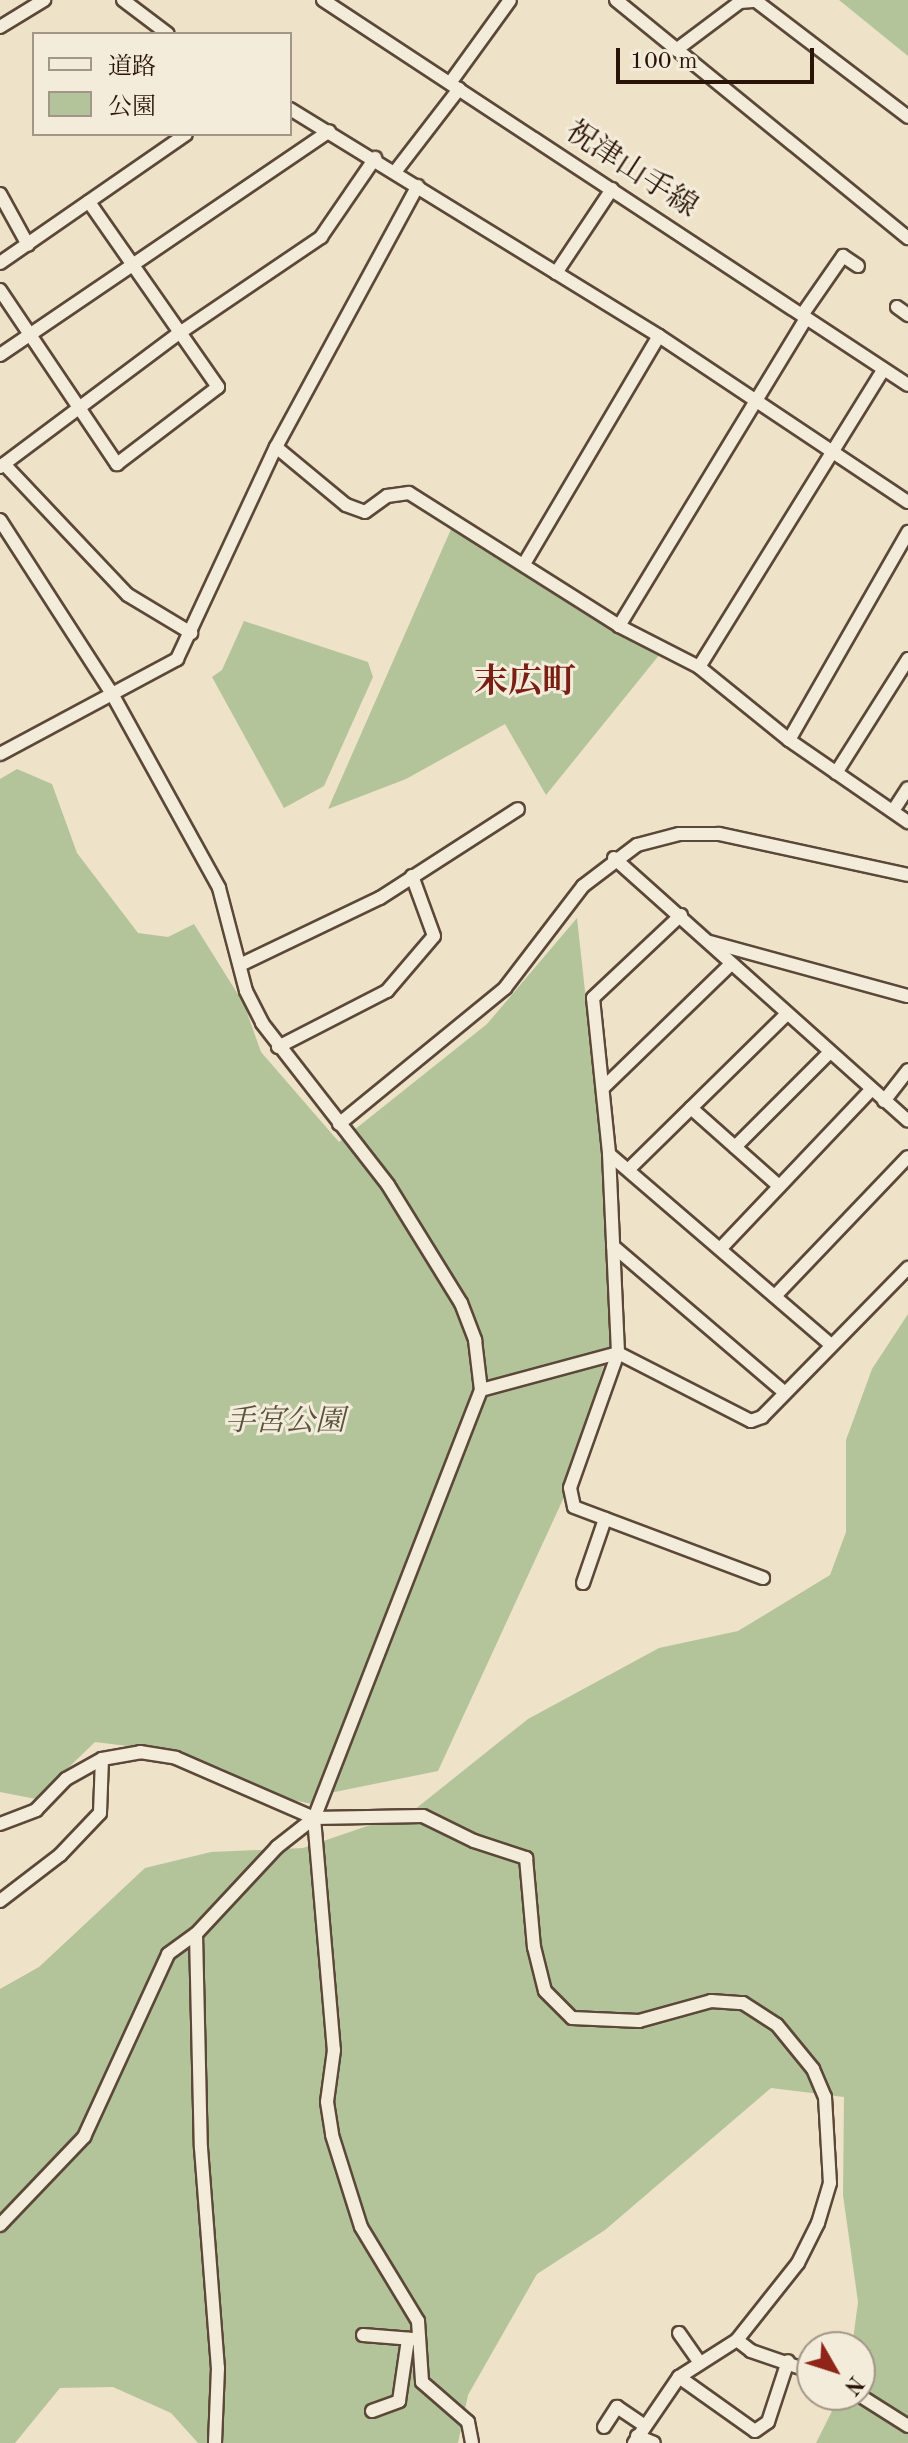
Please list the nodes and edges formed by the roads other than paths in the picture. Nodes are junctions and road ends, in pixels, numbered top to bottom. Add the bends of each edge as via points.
1 (44, 0) edge
2 (123, 0) edge
3 (323, 0) edge
4 (510, 0) edge
5 (616, 0) edge
6 (730, 4) edge
7 (0, 27) edge
8 (165, 32) edge
9 (676, 50) junction
10 (454, 86) junction
11 (292, 110) edge
12 (908, 117) edge
13 (329, 131) junction
14 (183, 136) edge
15 (375, 158) junction
16 (395, 172) junction
17 (418, 186) junction
18 (612, 189) junction
19 (0, 194) edge
20 (89, 202) junction
21 (908, 238) edge
22 (28, 245) junction
23 (0, 263) edge
24 (858, 266) dead end
25 (134, 268) junction
26 (556, 273) junction
27 (0, 290) edge
28 (804, 316) junction
29 (178, 334) junction
30 (32, 335) junction
31 (659, 336) junction
32 (0, 355) edge
33 (883, 370) junction
34 (908, 385) edge
35 (755, 399) junction
36 (76, 407) junction
37 (276, 447) junction
38 (830, 451) junction
39 (2, 465) edge
40 (908, 502) edge
41 (0, 520) edge
42 (908, 532) edge
43 (524, 564) junction
44 (619, 626) junction
45 (191, 633) junction
46 (908, 659) edge
47 (699, 667) junction
48 (111, 692) junction
49 (789, 740) junction
50 (0, 754) edge
51 (836, 773) junction
52 (908, 788) edge
53 (518, 809) dead end
54 (893, 811) junction
55 (908, 822) edge
56 (614, 858) junction
57 (908, 875) edge
58 (412, 876) junction
59 (681, 915) junction
60 (705, 941) junction
61 (242, 964) junction
62 (731, 964) junction
63 (908, 996) edge
64 (787, 1014) junction
65 (278, 1047) junction
66 (830, 1052) junction
67 (908, 1070) edge
68 (603, 1088) junction
69 (871, 1090) junction
70 (884, 1101) junction
71 (691, 1108) junction
72 (908, 1121) edge
73 (339, 1124) junction
74 (735, 1147) junction
75 (609, 1154) junction
76 (908, 1157) edge
77 (629, 1169) junction
78 (779, 1186) junction
79 (613, 1246) junction
80 (721, 1248) junction
81 (908, 1268) edge
82 (775, 1296) junction
83 (831, 1345) junction
84 (618, 1353) junction
85 (481, 1390) junction
86 (785, 1393) junction
87 (605, 1519) junction
88 (763, 1578) dead end
89 (583, 1583) dead end
90 (102, 1759) junction
91 (314, 1818) junction
92 (0, 1824) edge
93 (0, 1901) edge
94 (196, 1934) junction
95 (0, 2225) edge
96 (679, 2333) dead end
97 (363, 2335) dead end
98 (414, 2339) junction
99 (737, 2340) junction
100 (788, 2361) junction
101 (699, 2362) junction
102 (796, 2365) edge
103 (679, 2377) junction
104 (876, 2406) edge
105 (372, 2411) dead end
106 (908, 2426) edge
107 (604, 2427) dead end
108 (638, 2435) edge
109 (215, 2443) edge
110 (472, 2443) edge
111 (654, 2443) edge

1 - 7 street
2 - 8 street
3 - 10 street, 祝津山手線
4 - 10 street
5 - 9 street
6 - 9 street
6 - 12 street via 756,1
9 - 21 street
10 - 16 street
10 - 18 street, 祝津山手線
11 - 13 street
13 - 15 street
13 - 25 street
14 - 20 street
15 - 16 street
15 - 29 street via 321,237
16 - 17 street
17 - 26 street
17 - 37 street
18 - 26 street
18 - 28 street, 祝津山手線
19 - 22 street
20 - 22 street
20 - 25 street
22 - 23 street
24 - 28 street via 843,256
25 - 29 street
25 - 30 street
26 - 31 street
27 - 30 street
28 - 33 street, 祝津山手線
28 - 35 street
29 - 36 street
29 - 36 street via 218,387 117,464
30 - 32 street
30 - 36 street
31 - 35 street
31 - 43 street
33 - 34 street, 祝津山手線
33 - 38 street
35 - 38 street
35 - 44 street
36 - 39 street
37 - 43 street via 346,505 365,512 387,496 409,493
37 - 45 street
38 - 40 street
38 - 47 street
39 - 45 street via 128,595
41 - 48 street
42 - 49 street
43 - 44 street
44 - 47 street
45 - 48 street via 177,659
46 - 51 street
47 - 49 street
48 - 50 street
48 - 61 street via 219,888
49 - 51 street
51 - 54 street
52 - 54 street
53 - 58 street
54 - 55 street
56 - 57 street via 637,845 679,834 719,834
56 - 59 street
56 - 73 street via 583,886 505,988
58 - 61 street via 380,898
58 - 65 street via 434,936 387,991
59 - 60 street
59 - 68 street via 593,998
60 - 62 street
60 - 63 street
61 - 65 street via 246,991
62 - 64 street
62 - 68 street
64 - 66 street
64 - 71 street
65 - 73 street
66 - 69 street
66 - 74 street
67 - 70 street
68 - 75 street
69 - 70 street
69 - 78 street
70 - 72 street
71 - 74 street
71 - 77 street
73 - 85 street via 388,1185 461,1303 475,1340
74 - 78 street
75 - 77 street
75 - 79 street
76 - 82 street
77 - 80 street
78 - 80 street
79 - 84 street
79 - 86 street
80 - 82 street
81 - 83 street
82 - 83 street
83 - 86 street
84 - 85 street
84 - 86 street via 751,1421
84 - 87 street via 570,1488 574,1507
85 - 91 street
87 - 88 street
87 - 89 street
90 - 91 street via 140,1752 176,1758
90 - 92 street via 66,1779 36,1810
90 - 93 street via 100,1813 60,1855
91 - 94 street via 277,1847
91 - 98 street via 334,2050 327,2102 332,2135 361,2227 411,2307
91 - 99 street via 405,1812 526,1858 534,1947 545,1991 572,2018 639,2021 711,2001 743,2003 796,2045 825,2097 830,2183 798,2263
94 - 95 street via 168,1954 84,2137
94 - 109 street via 201,2148 218,2368
96 - 101 street
97 - 98 street
98 - 105 street via 399,2401
98 - 110 street via 422,2382 468,2422
99 - 100 street via 751,2351
99 - 101 street
100 - 102 street
100 - 103 street via 768,2422 755,2431
101 - 103 street
103 - 108 street
104 - 106 street
107 - 108 street via 617,2407
108 - 111 street

